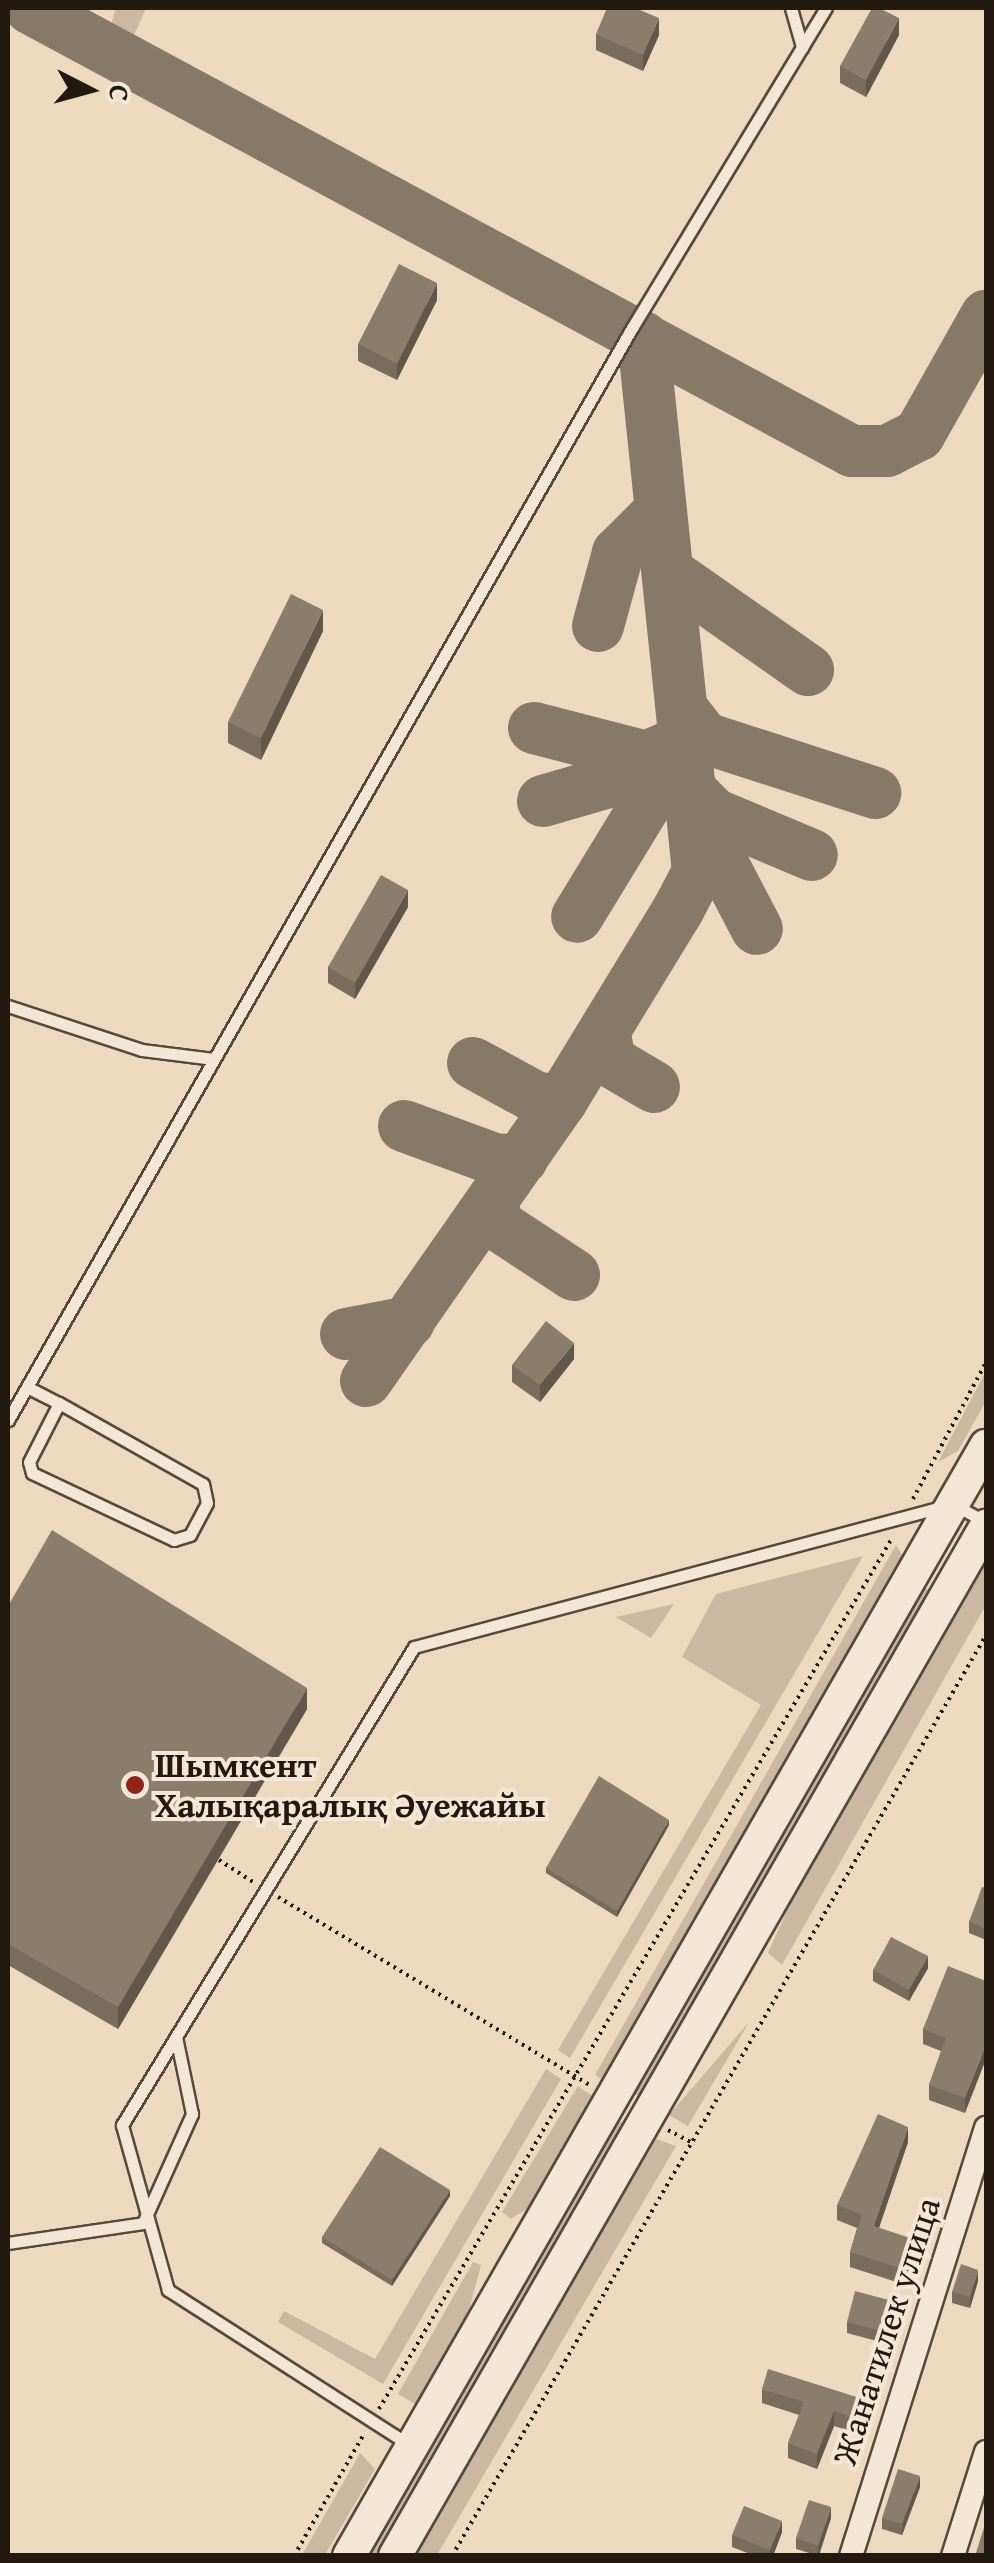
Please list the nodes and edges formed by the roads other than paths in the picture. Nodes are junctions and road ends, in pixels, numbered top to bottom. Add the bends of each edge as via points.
1 (791, 8) edge
2 (826, 8) edge
3 (802, 47) junction
4 (8, 1006) edge
5 (213, 1059) junction
6 (27, 1386) junction
7 (58, 1402) junction
8 (8, 1420) edge
9 (986, 1446) edge
10 (953, 1504) junction
11 (986, 1524) edge
12 (176, 2037) junction
13 (986, 2128) edge
14 (144, 2223) junction
15 (8, 2244) edge
16 (412, 2446) junction
17 (986, 2452) edge
18 (349, 2556) edge
19 (395, 2556) edge
20 (851, 2556) edge
21 (953, 2556) edge

1 - 3 lane
2 - 3 lane
3 - 5 lane
4 - 5 lane via 142,1050
5 - 6 lane
6 - 7 lane
6 - 8 lane
7 - 7 lane via 202,1484 207,1503 190,1535 174,1540 32,1473
9 - 10 street
10 - 11 lane
10 - 12 lane via 414,1647
10 - 16 street
11 - 19 street
12 - 14 lane via 192,2114
12 - 14 lane via 122,2125
13 - 20 street, Жанатилек улица
14 - 15 lane
14 - 16 lane via 168,2290
16 - 18 street
17 - 21 street

